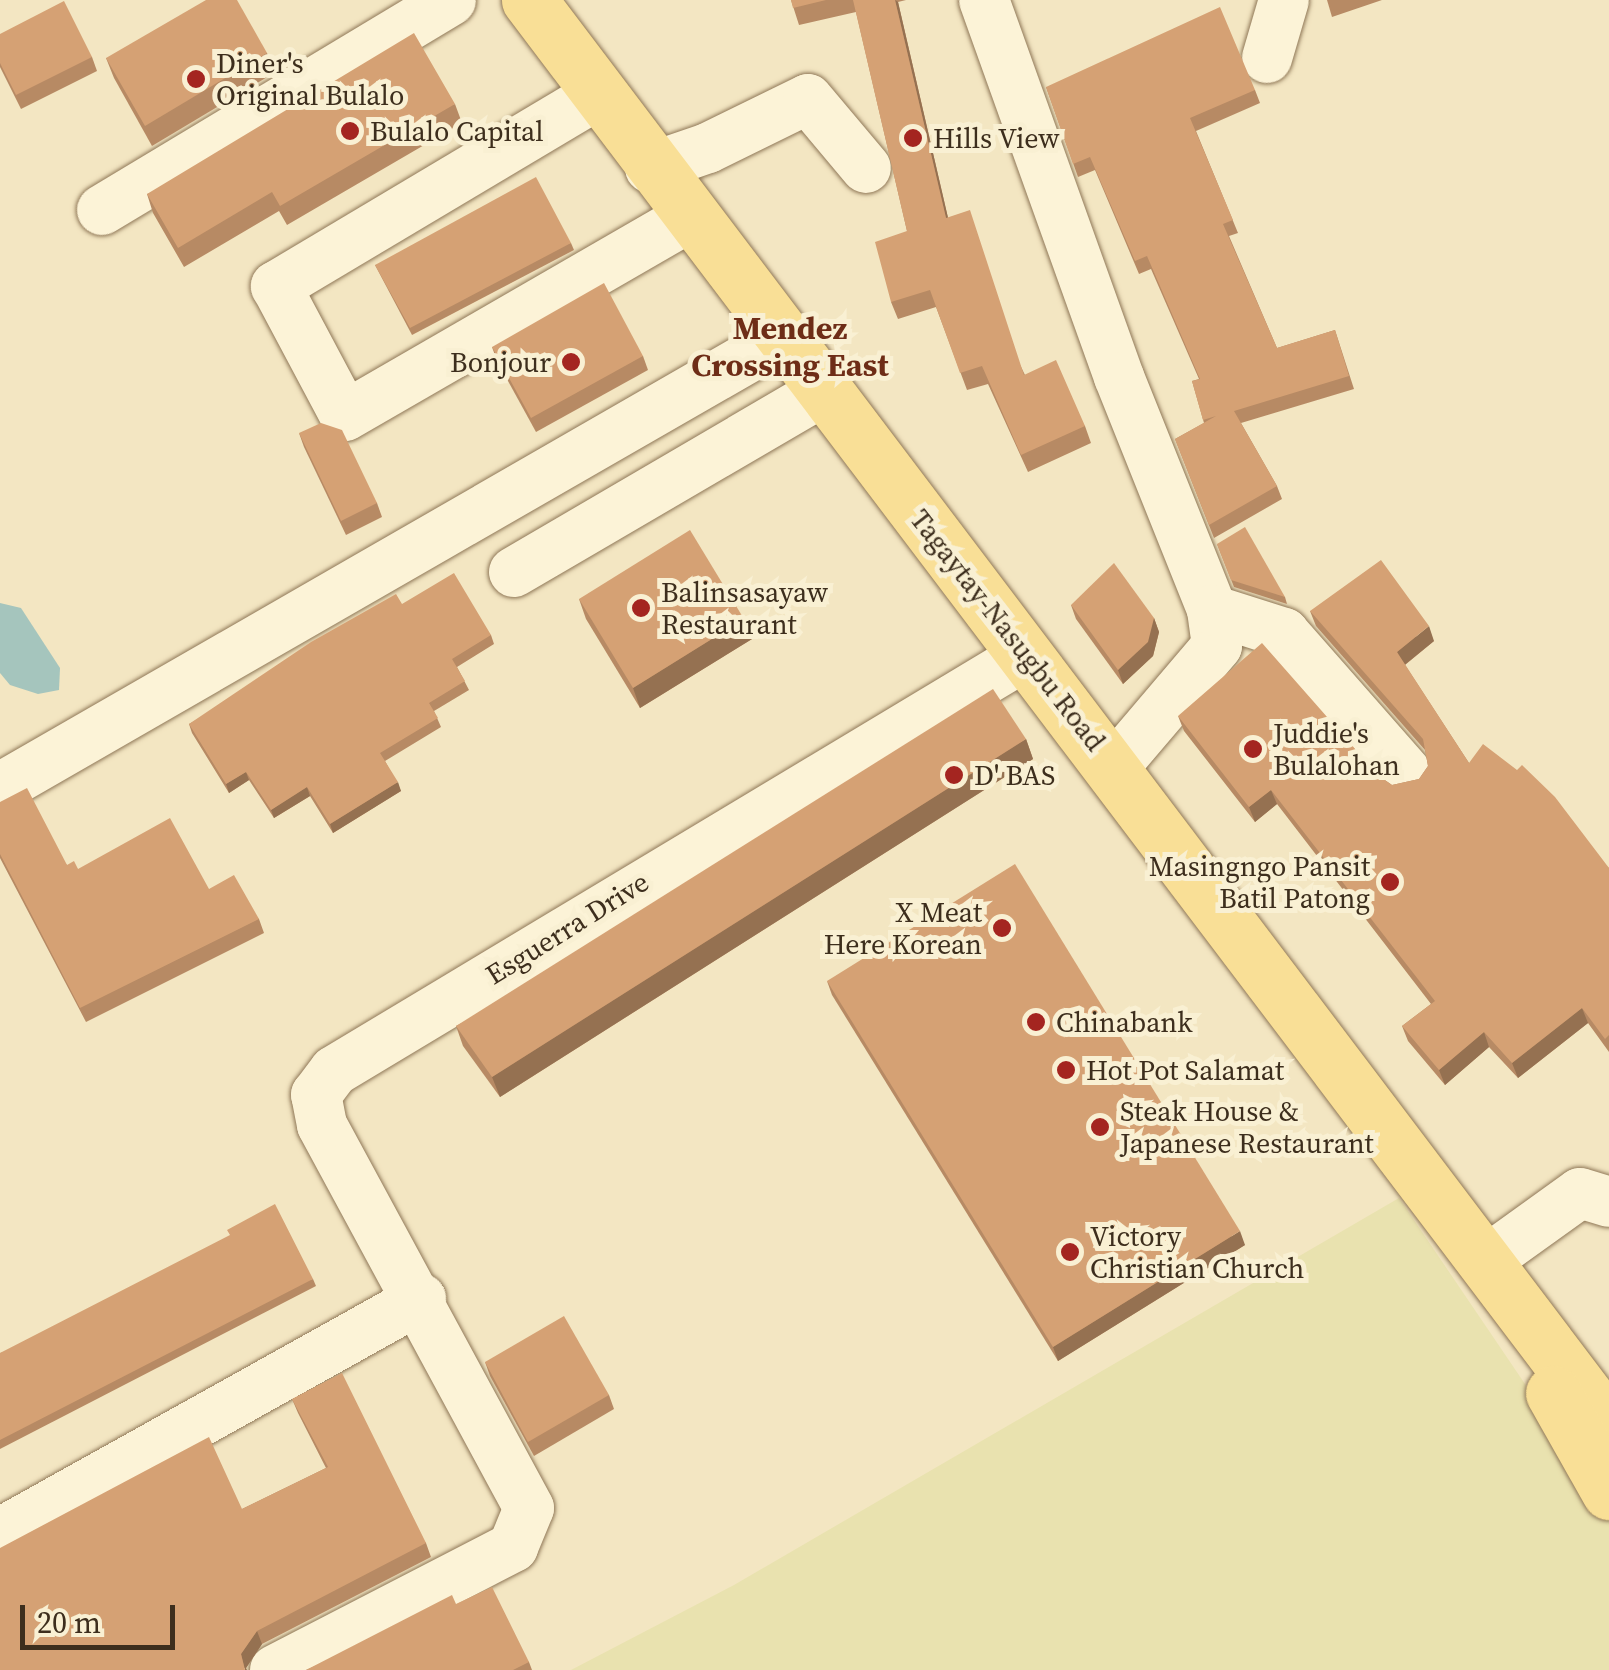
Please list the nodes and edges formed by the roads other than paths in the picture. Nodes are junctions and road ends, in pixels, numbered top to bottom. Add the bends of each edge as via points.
1 (451, 0) edge
2 (529, 0) edge
3 (984, 0) edge
4 (1284, 0) edge
5 (1267, 58) dead end
6 (596, 95) junction
7 (650, 168) junction
8 (866, 168) dead end
9 (102, 210) dead end
10 (688, 217) junction
11 (784, 337) junction
12 (826, 390) junction
13 (514, 572) dead end
14 (1212, 610) junction
15 (1026, 656) junction
16 (1114, 767) junction
17 (1406, 772) dead end
18 (0, 788) edge
19 (1609, 1202) edge
20 (1484, 1262) junction
21 (421, 1299) junction
22 (1609, 1380) edge
23 (1609, 1426) edge
24 (1609, 1492) edge
25 (0, 1533) edge
26 (275, 1670) edge

1 - 9 street
2 - 6 main road, Tagaytay-Nasugbu Road
3 - 14 street
4 - 5 street
6 - 7 main road, Tagaytay-Nasugbu Road
6 - 10 street via 276,286 345,416
7 - 8 street via 808,100
7 - 10 main road, Tagaytay-Nasugbu Road
10 - 11 main road, Tagaytay-Nasugbu Road
11 - 12 main road, Tagaytay-Nasugbu Road
11 - 18 street
12 - 13 street
12 - 15 main road, Tagaytay-Nasugbu Road
14 - 16 street via 1216,646
14 - 17 street via 1284,633
15 - 16 main road, Tagaytay-Nasugbu Road
15 - 21 street, Esguerra Drive via 334,1071 316,1095 322,1125
16 - 20 main road, Tagaytay-Nasugbu Road
19 - 20 street via 1580,1193
20 - 22 main road, Tagaytay-Nasugbu Road
20 - 23 main road, Tagaytay-Nasugbu Road
20 - 24 main road, Tagaytay-Nasugbu Road
21 - 25 street
21 - 26 street, Esguerra Drive via 529,1508 513,1547

